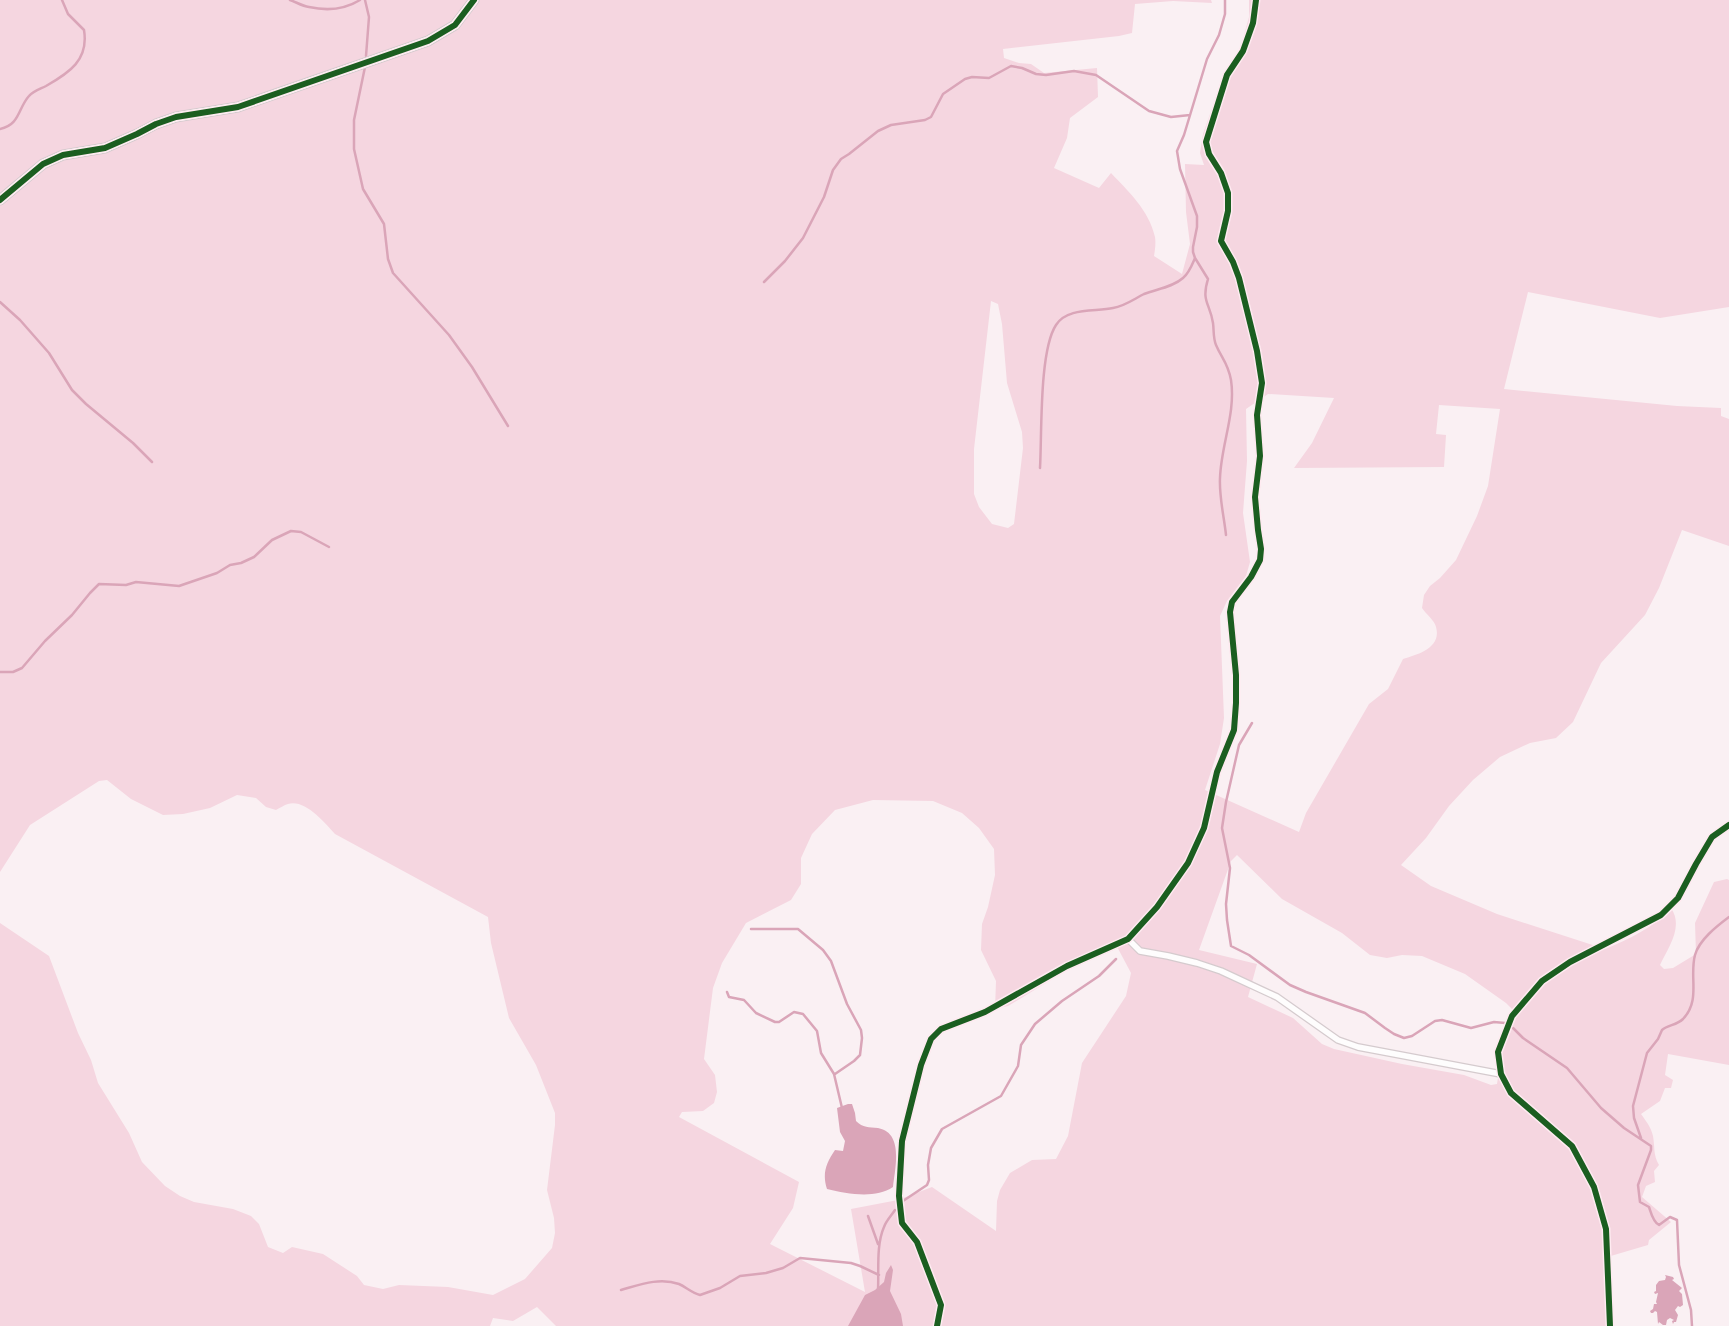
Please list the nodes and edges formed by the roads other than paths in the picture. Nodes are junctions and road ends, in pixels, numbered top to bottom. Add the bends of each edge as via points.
1 (474, 0) edge
2 (1256, 0) edge
3 (0, 200) edge
4 (1729, 825) edge
5 (1128, 939) junction
6 (1501, 1074) junction
7 (936, 1326) edge
8 (1610, 1326) edge

1 - 3 street via 455,25 428,41 238,107 176,117 105,148 63,155 43,164
2 - 5 street via 1253,22 1243,51 1227,75 1206,142 1228,193 1228,211 1220,241 1239,278 1262,383 1257,415 1260,456 1255,497 1261,554 1251,577 1232,602 1230,612 1236,675 1234,730 1217,772 1204,828 1188,863 1157,907
4 - 6 street via 1712,837 1678,898 1661,915 1570,962 1542,981 1512,1016 1498,1052
5 - 6 street via 1140,951 1221,971 1277,997 1338,1040 1358,1047
5 - 7 street via 1067,966 985,1012 941,1029 932,1039 921,1065 902,1141 899,1196 902,1223 917,1242 941,1305
6 - 8 street via 1512,1093 1572,1146 1594,1187 1606,1229

